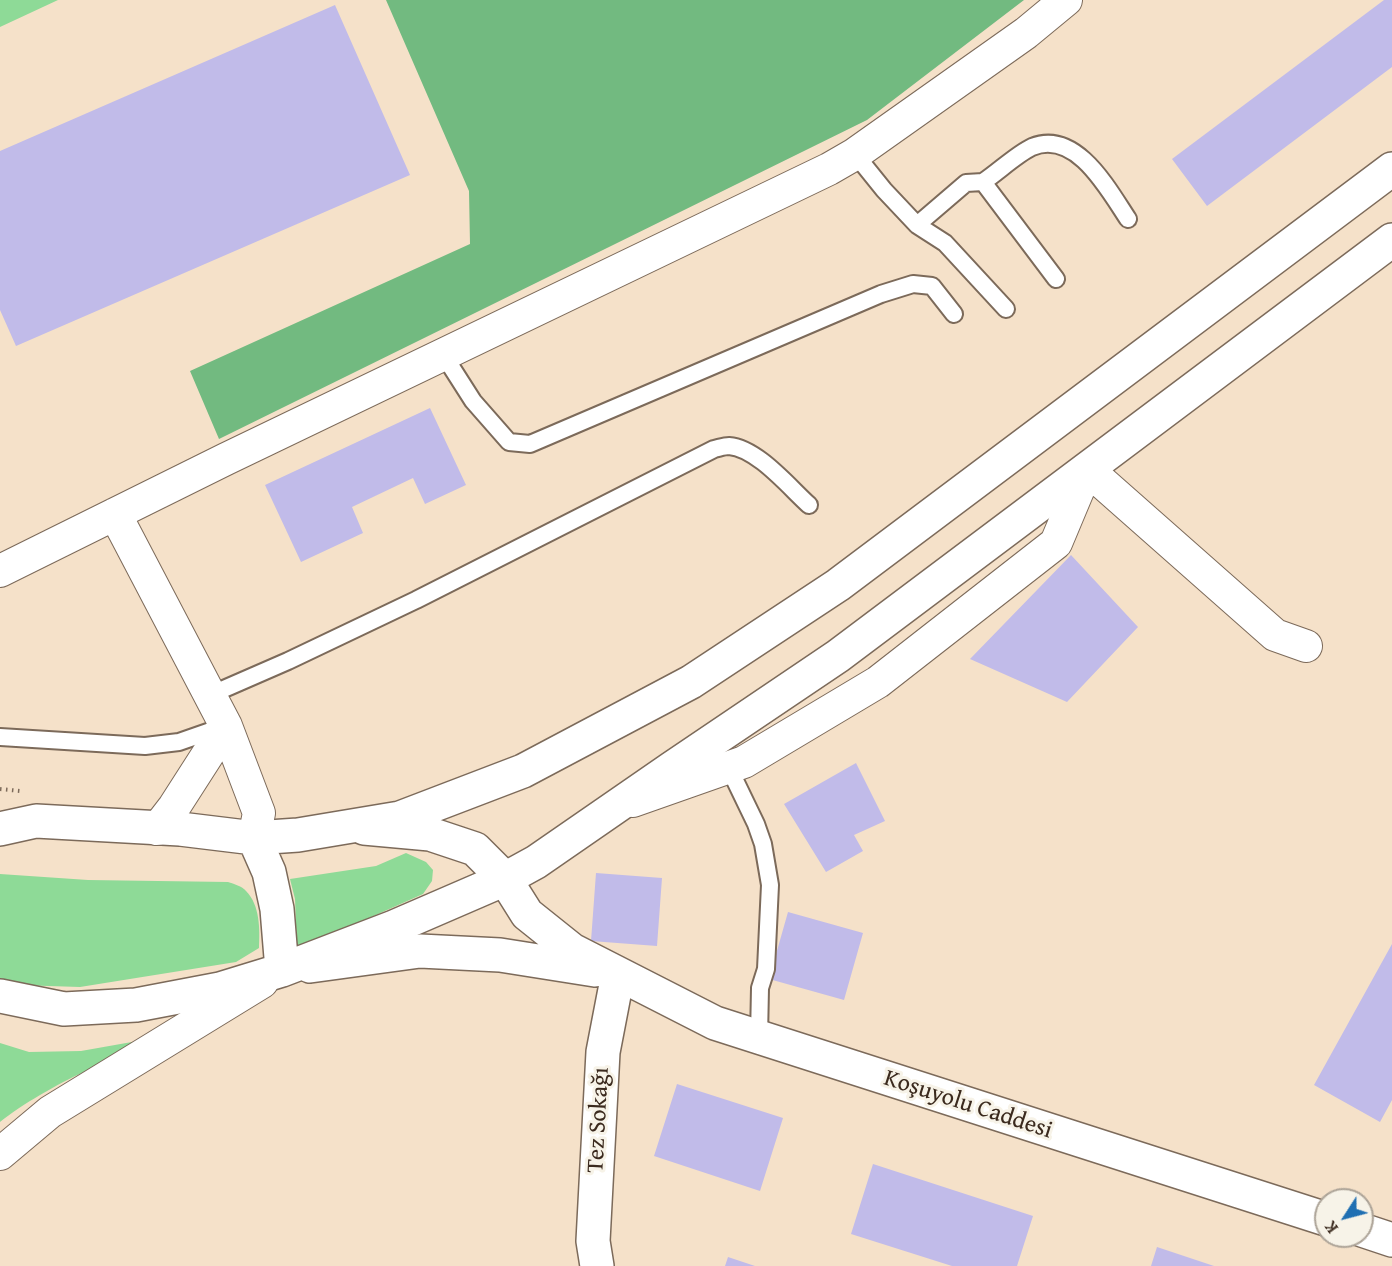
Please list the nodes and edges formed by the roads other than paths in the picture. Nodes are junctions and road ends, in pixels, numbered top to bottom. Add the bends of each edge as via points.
1 (1066, 0) edge
2 (855, 154) junction
3 (1392, 169) edge
4 (983, 182) junction
5 (1128, 219) dead end
6 (917, 225) junction
7 (1392, 240) edge
8 (1056, 279) dead end
9 (1006, 309) dead end
10 (954, 314) dead end
11 (443, 354) junction
12 (1087, 469) junction
13 (809, 505) dead end
14 (115, 514) junction
15 (0, 571) edge
16 (1306, 646) dead end
17 (210, 695) junction
18 (226, 726) junction
19 (0, 737) edge
20 (729, 768) junction
21 (613, 808) junction
22 (0, 819) edge
23 (36, 821) junction
24 (347, 826) junction
25 (0, 829) edge
26 (157, 829) junction
27 (254, 838) junction
28 (505, 879) junction
29 (282, 970) junction
30 (618, 974) junction
31 (0, 996) edge
32 (759, 1037) junction
33 (1, 1152) edge
34 (1314, 1215) edge
35 (1374, 1234) edge
36 (1392, 1240) edge
37 (597, 1266) edge

1 - 2 street via 1026,33
2 - 6 lane
2 - 11 street
3 - 24 main road via 838,585 691,682 523,771 400,818
4 - 5 lane via 1031,148 1047,143 1067,148 1092,167
4 - 6 lane via 966,183
4 - 8 lane
6 - 9 lane via 945,243
7 - 12 main road
10 - 11 lane via 932,286 913,284 881,294 530,444 508,442 473,401
11 - 14 street
12 - 16 street via 1275,635
12 - 20 street via 1056,543 879,682
12 - 21 main road via 838,657
13 - 17 lane via 768,466 743,450 728,446 714,449 416,600
14 - 15 street
14 - 17 street
17 - 18 street
18 - 19 lane via 179,742 145,746
18 - 26 street
18 - 27 street via 259,813
20 - 21 street
20 - 32 lane via 756,824 770,885
21 - 28 main road
22 - 23 main road
23 - 25 main road
23 - 26 main road
24 - 27 main road
24 - 28 main road, Koşuyolu Caddesi via 430,834 475,849
26 - 27 main road
27 - 29 main road via 269,872 277,909
28 - 29 main road
28 - 30 main road, Koşuyolu Caddesi via 527,914 572,950
29 - 30 main road via 420,951 500,955
29 - 31 main road via 220,989 136,1005 64,1009
29 - 33 street via 51,1112
30 - 32 main road, Koşuyolu Caddesi via 715,1023
30 - 37 main road, Tez Sokağı via 603,1052 592,1240
32 - 34 main road, Koşuyolu Caddesi
35 - 36 main road

